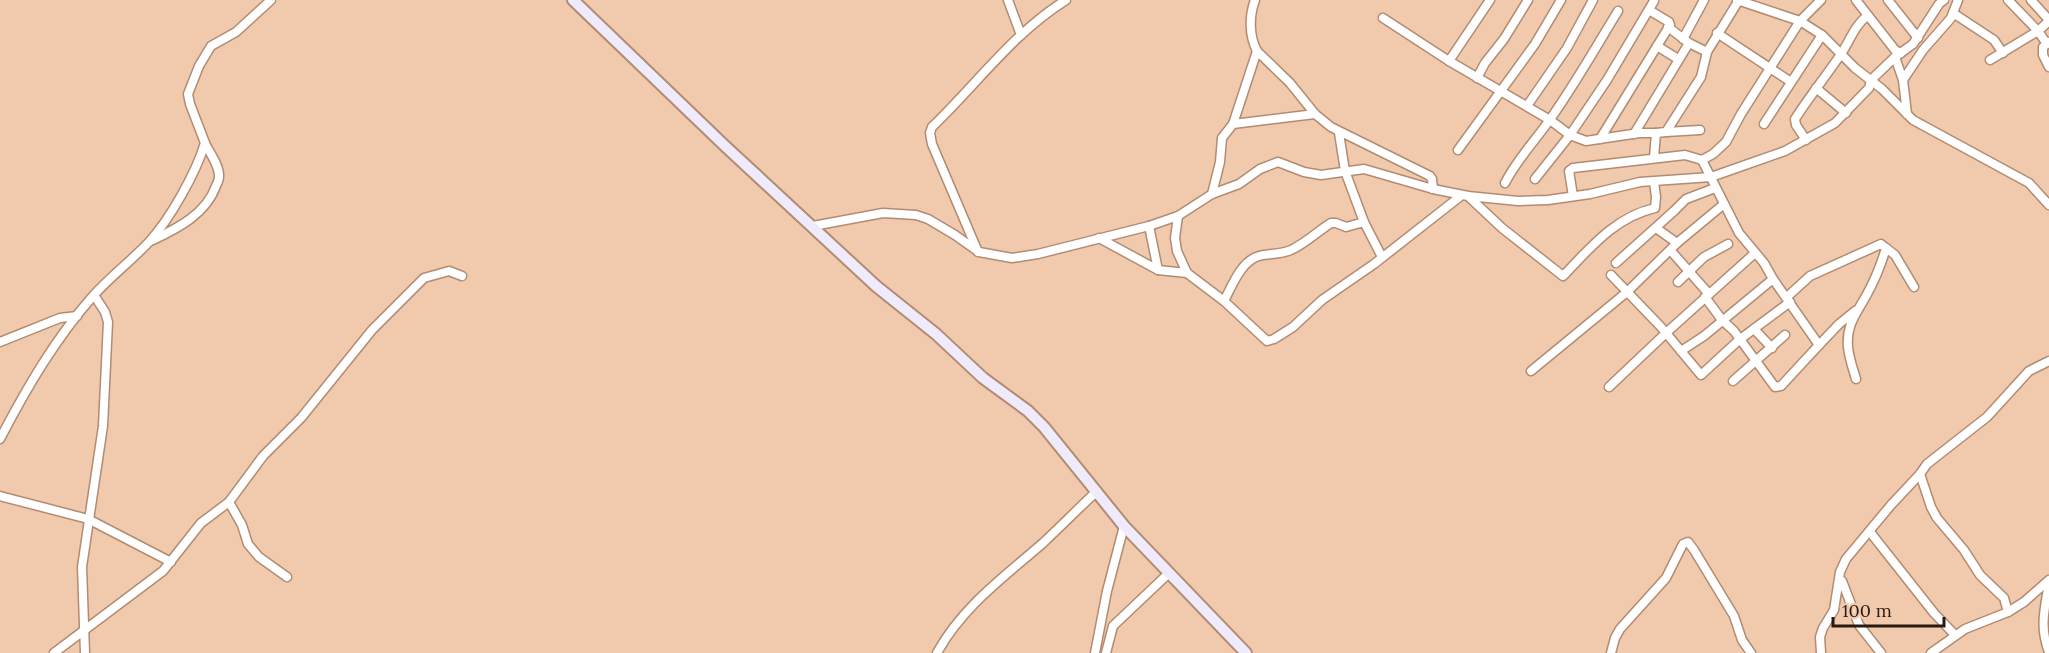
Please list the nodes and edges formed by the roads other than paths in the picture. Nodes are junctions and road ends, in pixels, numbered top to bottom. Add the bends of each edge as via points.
1 (272, 0) edge
2 (573, 0) edge
3 (1008, 0) edge
4 (1066, 0) edge
5 (1245, 0) edge
6 (1490, 0) edge
7 (1528, 0) edge
8 (1561, 0) edge
9 (1593, 0) edge
10 (1704, 0) edge
11 (1739, 0) edge
12 (1821, 0) edge
13 (1856, 0) edge
14 (1888, 0) edge
15 (1958, 0) edge
16 (2008, 0) edge
17 (2031, 0) edge
18 (1654, 1) edge
19 (1940, 1) edge
20 (1253, 4) edge
21 (1649, 10) junction
22 (1618, 11) dead end
23 (1953, 13) junction
24 (1867, 16) junction
25 (1383, 18) dead end
26 (1800, 21) junction
27 (2049, 21) edge
28 (1668, 27) junction
29 (2038, 31) junction
30 (1718, 33) junction
31 (1021, 35) junction
32 (1822, 35) junction
33 (1918, 38) junction
34 (1686, 41) junction
35 (2048, 43) edge
36 (1657, 46) junction
37 (1257, 51) junction
38 (1707, 52) junction
39 (2003, 52) junction
40 (1841, 54) junction
41 (1898, 55) junction
42 (1678, 59) junction
43 (1990, 60) dead end
44 (1449, 61) junction
45 (1770, 66) junction
46 (2049, 68) edge
47 (1477, 78) junction
48 (1871, 80) junction
49 (1904, 80) junction
50 (1791, 81) junction
51 (1816, 88) junction
52 (1501, 92) junction
53 (1527, 106) junction
54 (1846, 113) junction
55 (1315, 114) junction
56 (1907, 114) junction
57 (1550, 120) junction
58 (1764, 123) dead end
59 (1233, 124) junction
60 (1700, 130) dead end
61 (1666, 132) junction
62 (1339, 133) junction
63 (1656, 133) junction
64 (1634, 134) junction
65 (1570, 135) junction
66 (1600, 139) junction
67 (1806, 140) junction
68 (205, 143) junction
69 (1458, 150) dead end
70 (1654, 158) junction
71 (1702, 159) junction
72 (1345, 171) junction
73 (1711, 177) junction
74 (1535, 179) dead end
75 (1654, 182) junction
76 (1505, 183) dead end
77 (1715, 188) junction
78 (1432, 189) junction
79 (1212, 194) junction
80 (1465, 195) junction
81 (1573, 196) junction
82 (1724, 204) junction
83 (2049, 205) edge
84 (1178, 216) junction
85 (1364, 222) junction
86 (813, 226) junction
87 (1149, 226) junction
88 (1656, 228) junction
89 (1099, 238) junction
90 (150, 241) junction
91 (1677, 243) junction
92 (1728, 244) dead end
93 (1886, 248) junction
94 (1671, 251) junction
95 (979, 252) junction
96 (1755, 253) junction
97 (1382, 257) junction
98 (1616, 263) dead end
99 (1158, 270) junction
100 (1689, 271) junction
101 (1187, 273) junction
102 (1611, 275) dead end
103 (462, 276) dead end
104 (1773, 279) junction
105 (1678, 282) dead end
106 (1914, 287) dead end
107 (1628, 292) junction
108 (94, 295) junction
109 (1707, 296) junction
110 (1789, 300) junction
111 (1224, 301) junction
112 (1855, 311) junction
113 (77, 316) junction
114 (1722, 320) junction
115 (1754, 329) junction
116 (1666, 333) junction
117 (1785, 335) dead end
118 (1739, 340) junction
119 (0, 342) edge
120 (1820, 345) junction
121 (1772, 348) junction
122 (1681, 351) junction
123 (2049, 361) edge
124 (1756, 362) junction
125 (1531, 371) dead end
126 (1856, 379) dead end
127 (1733, 381) dead end
128 (1609, 387) dead end
129 (0, 416) edge
130 (8, 423) junction
131 (0, 439) edge
132 (1920, 474) junction
133 (1097, 491) junction
134 (0, 496) edge
135 (229, 502) junction
136 (88, 519) junction
137 (1124, 526) junction
138 (1870, 532) junction
139 (171, 562) junction
140 (1840, 572) junction
141 (1169, 573) junction
142 (287, 577) dead end
143 (2049, 581) edge
144 (2008, 612) junction
145 (83, 631) junction
146 (1955, 635) junction
147 (1244, 652) edge
148 (2049, 652) edge
149 (54, 653) edge
150 (85, 653) edge
151 (937, 653) edge
152 (1095, 653) edge
153 (1106, 653) edge
154 (1611, 653) edge
155 (1751, 653) edge
156 (1821, 653) edge
157 (1881, 653) edge
158 (1931, 653) edge

1 - 68 street via 236,32 211,46 199,66 188,94
2 - 86 street
3 - 31 street
4 - 31 street
5 - 20 street
6 - 44 street
7 - 47 street
8 - 52 street
9 - 53 street via 1567,48
10 - 34 street
11 - 26 street
11 - 30 street
12 - 26 street
13 - 24 street
14 - 33 street
15 - 23 street
16 - 29 street
17 - 27 street
18 - 21 street
19 - 33 street
20 - 37 street via 1251,37
21 - 28 street via 1669,22
21 - 65 street
22 - 57 street
23 - 39 street via 1994,40
23 - 49 street
24 - 40 street
24 - 41 street
25 - 44 street
26 - 32 street
26 - 45 street
27 - 29 street
28 - 34 street
28 - 36 street
29 - 35 street
29 - 39 street
30 - 38 street
30 - 45 street
31 - 95 street via 931,130 932,144
32 - 40 street
32 - 50 street
33 - 41 street
34 - 38 street
34 - 42 street
35 - 46 street via 2043,47 2043,55
36 - 42 street
36 - 66 street
37 - 55 street
37 - 59 street
38 - 61 street via 1701,77
39 - 43 street
40 - 48 street
40 - 51 street
41 - 48 street
41 - 49 street
42 - 64 street
44 - 47 street
45 - 50 street
45 - 71 street via 1726,142
47 - 52 street
48 - 54 street via 1869,88
48 - 56 street
49 - 56 street
50 - 58 street
51 - 54 street
51 - 67 street via 1795,119
52 - 53 street
52 - 69 street
53 - 57 street
54 - 67 street
55 - 59 street
55 - 62 street
56 - 83 street via 2029,183
57 - 65 street
57 - 76 street via 1518,159
59 - 79 street via 1222,138
60 - 61 street
61 - 63 street
62 - 72 street
62 - 78 street via 1430,176
63 - 64 street
63 - 70 street
64 - 66 street
65 - 66 street via 1586,141
65 - 74 street
67 - 73 street
68 - 90 street via 167,219
68 - 90 street via 219,177 214,192 207,204 184,223
70 - 71 street via 1685,155
70 - 81 street via 1572,168 1569,171
71 - 73 street
72 - 78 street via 1365,168
72 - 79 street via 1321,175 1278,162
72 - 85 street
73 - 75 street
73 - 77 street
75 - 80 street via 1656,207 1622,220 1563,276
75 - 81 street
77 - 82 street
77 - 88 street via 1686,199
78 - 80 street
79 - 84 street
80 - 81 street via 1518,201
80 - 97 street
82 - 91 street
82 - 96 street
84 - 87 street
84 - 101 street via 1177,251
85 - 97 street
85 - 111 street via 1346,227 1331,224 1279,255 1257,256 1238,275
86 - 95 street via 883,213 916,214
86 - 133 street via 876,286 983,378 1028,411
87 - 89 street
87 - 99 street
88 - 91 street
88 - 98 street
89 - 95 street via 1012,258
89 - 99 street
90 - 108 street
91 - 94 street
92 - 100 street
93 - 106 street via 1895,255
93 - 110 street via 1881,244 1810,276
93 - 112 street via 1876,276
94 - 100 street
94 - 107 street
96 - 104 street
96 - 109 street
97 - 111 street via 1322,300 1301,321 1267,341
99 - 101 street
100 - 105 street
100 - 109 street
101 - 111 street
102 - 107 street
103 - 135 street via 449,271 424,278 361,341 301,418 262,456
104 - 110 street
104 - 114 street
107 - 116 street
107 - 125 street
108 - 113 street
108 - 136 street via 108,322 103,426
109 - 114 street
109 - 116 street
110 - 115 street
110 - 120 street
112 - 120 street
112 - 126 street via 1848,344
113 - 119 street via 60,318
113 - 130 street via 42,364
114 - 118 street
114 - 122 street
115 - 118 street
115 - 121 street
116 - 122 street
116 - 128 street
117 - 121 street
118 - 122 street via 1701,375
118 - 124 street
120 - 124 street via 1778,387
121 - 124 street
123 - 132 street via 2029,371 1987,417 1927,464
124 - 127 street
129 - 130 street
130 - 131 street
132 - 138 street
132 - 144 street via 1934,514 1980,575 2004,598
133 - 137 street
133 - 151 street via 986,591 958,620
134 - 136 street
135 - 139 street via 201,523
135 - 142 street via 248,544
136 - 139 street
136 - 145 street via 82,567
137 - 141 street
137 - 152 street
138 - 140 street
138 - 146 street
139 - 145 street
140 - 156 street via 1834,610 1820,637
140 - 157 street via 1859,625
141 - 147 street
141 - 153 street via 1113,626
143 - 144 street
143 - 148 street via 2042,626
144 - 146 street
145 - 149 street
145 - 150 street
146 - 158 street
154 - 155 street via 1620,629 1666,578 1683,544 1688,542 1734,616

